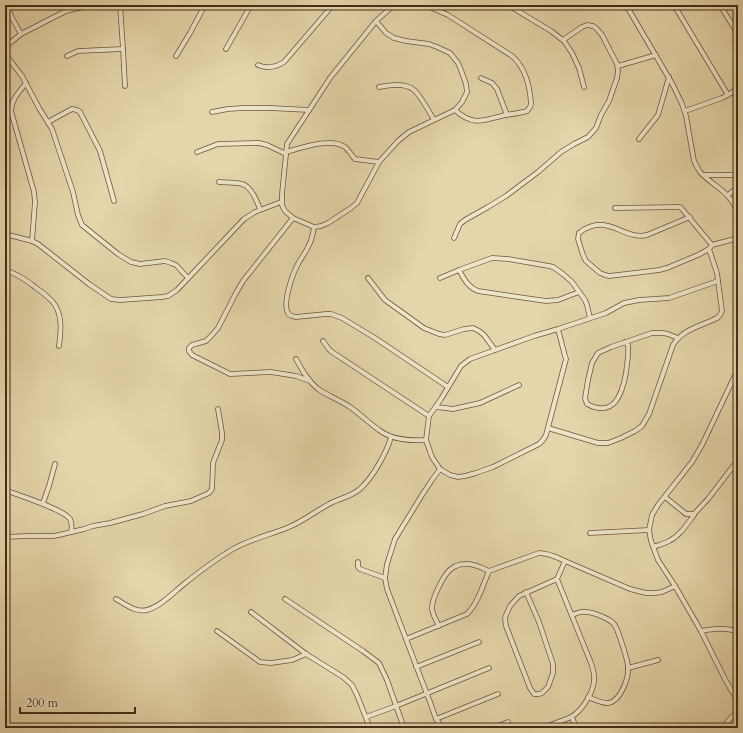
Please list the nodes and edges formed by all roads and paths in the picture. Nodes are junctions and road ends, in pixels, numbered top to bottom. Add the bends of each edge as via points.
1 (7, 5) edge
2 (115, 5) edge
3 (120, 5) edge
4 (205, 5) edge
5 (251, 5) edge
6 (333, 5) edge
7 (382, 5) edge
8 (394, 5) edge
9 (425, 5) edge
10 (508, 5) edge
11 (626, 5) edge
12 (674, 5) edge
13 (720, 5) edge
14 (388, 10) junction
15 (376, 21) junction
16 (21, 34) junction
17 (738, 34) edge
18 (563, 40) junction
19 (5, 48) edge
20 (123, 48) junction
21 (226, 49) dead end
22 (5, 54) edge
23 (656, 55) junction
24 (67, 56) dead end
25 (176, 56) dead end
26 (258, 65) dead end
27 (618, 66) junction
28 (668, 77) junction
29 (481, 78) dead end
30 (26, 83) junction
31 (125, 86) dead end
32 (379, 87) dead end
33 (584, 87) dead end
34 (738, 89) edge
35 (728, 95) junction
36 (309, 110) junction
37 (455, 110) junction
38 (685, 111) junction
39 (212, 112) dead end
40 (507, 115) junction
41 (434, 120) junction
42 (48, 122) junction
43 (639, 138) dead end
44 (197, 152) dead end
45 (286, 153) junction
46 (379, 162) junction
47 (704, 175) junction
48 (738, 175) edge
49 (219, 182) dead end
50 (738, 187) edge
51 (728, 195) junction
52 (114, 201) dead end
53 (282, 202) junction
54 (615, 208) dead end
55 (260, 209) junction
56 (738, 213) edge
57 (690, 217) junction
58 (293, 218) junction
59 (314, 227) junction
60 (5, 234) edge
61 (454, 238) dead end
62 (738, 238) edge
63 (32, 241) junction
64 (711, 247) junction
65 (5, 270) edge
66 (459, 270) junction
67 (188, 278) junction
68 (368, 278) dead end
69 (440, 278) dead end
70 (718, 281) junction
71 (579, 292) junction
72 (590, 318) junction
73 (558, 329) junction
74 (678, 338) junction
75 (323, 341) dead end
76 (625, 342) junction
77 (59, 346) dead end
78 (495, 350) junction
79 (296, 360) dead end
80 (738, 369) edge
81 (310, 381) junction
82 (518, 385) dead end
83 (448, 387) junction
84 (436, 407) junction
85 (218, 409) dead end
86 (429, 416) junction
87 (548, 428) junction
88 (391, 437) junction
89 (426, 440) junction
90 (738, 460) edge
91 (55, 464) dead end
92 (440, 469) junction
93 (5, 490) edge
94 (665, 497) junction
95 (42, 504) junction
96 (694, 514) junction
97 (649, 530) junction
98 (71, 532) junction
99 (590, 533) dead end
100 (5, 537) edge
101 (653, 546) junction
102 (565, 561) junction
103 (358, 562) dead end
104 (489, 571) junction
105 (385, 578) junction
106 (557, 579) junction
107 (675, 586) junction
108 (526, 592) junction
109 (116, 599) dead end
110 (285, 599) dead end
111 (251, 612) dead end
112 (572, 615) junction
113 (439, 626) junction
114 (217, 631) dead end
115 (700, 631) junction
116 (738, 632) edge
117 (406, 639) junction
118 (479, 642) dead end
119 (306, 654) junction
120 (658, 660) dead end
121 (416, 667) junction
122 (489, 668) dead end
123 (628, 668) junction
124 (426, 693) junction
125 (498, 694) dead end
126 (588, 697) junction
127 (738, 702) edge
128 (396, 706) junction
129 (738, 712) edge
130 (572, 716) junction
131 (366, 717) junction
132 (436, 718) junction
133 (5, 722) edge
134 (508, 722) dead end
135 (11, 728) edge
136 (370, 728) edge
137 (404, 728) edge
138 (443, 728) edge
139 (493, 728) edge
140 (542, 728) edge
141 (576, 728) edge
142 (724, 728) edge

1 - 16 street
2 - 16 street via 72,9
3 - 20 street
4 - 25 street
5 - 21 street
6 - 26 street via 284,62 271,67
7 - 14 street
8 - 14 street
9 - 40 street via 448,15 518,60 528,82 530,107 525,112
10 - 18 street
11 - 23 street
12 - 35 street
13 - 17 street
14 - 15 street
15 - 36 street via 326,83
15 - 37 street via 394,38 429,44 445,50 454,57 462,70 467,88 462,102
16 - 19 street
18 - 27 street via 582,27 593,26 602,35
18 - 33 street via 579,68
20 - 24 street via 78,51
20 - 31 street
22 - 30 street
23 - 27 street
23 - 28 street
27 - 61 street via 612,94 591,135 560,152 506,196 464,220
28 - 38 street
28 - 43 street via 658,115
29 - 40 street via 496,87
30 - 42 street
30 - 63 street via 13,100 11,111 34,192
32 - 41 street via 411,88
34 - 35 street
35 - 38 street
36 - 39 street via 243,108
36 - 45 street via 289,141
37 - 40 street via 472,120
37 - 41 street
38 - 47 street via 694,161
41 - 46 street via 404,136
42 - 52 street via 72,109 80,112 100,151
42 - 67 street via 82,225 131,262 140,264 165,261 176,265
44 - 45 street via 218,144 259,143
45 - 46 street via 331,142 344,146 355,159
45 - 53 street
46 - 59 street via 355,205 328,223
47 - 48 street
47 - 51 street
49 - 55 street via 246,185
50 - 51 street
51 - 56 street
53 - 55 street
53 - 58 street via 285,211
54 - 57 street via 680,207
55 - 67 street via 244,219
57 - 64 street
57 - 64 street via 642,236 612,226 597,225 582,230 578,239 586,261 600,273 614,276 667,268
58 - 59 street
58 - 81 street via 243,281 218,328 206,341 192,345 189,351 192,355 230,374 271,372
59 - 83 street via 287,295 288,314 296,317 331,314 346,320
60 - 63 street
62 - 64 street
63 - 67 street via 114,300 165,297
64 - 70 street
65 - 77 street via 23,278 52,302 61,329
66 - 69 street
66 - 71 street via 468,284 478,291 549,301
66 - 71 street via 492,258 540,264 553,267 563,274
68 - 78 street via 385,300 424,328 445,335 475,328
70 - 72 street via 674,296 624,303
70 - 74 street via 721,314
71 - 72 street via 585,300
72 - 73 street
73 - 78 street
73 - 87 street via 566,360
74 - 76 street via 663,333 652,333
74 - 87 street via 673,345 649,414 642,426 635,431 608,443 598,443
75 - 86 street via 332,352
76 - 76 street via 605,348 596,354 585,394 587,404 595,408 604,408 619,398 624,386 628,357 628,345
78 - 83 street via 465,363
79 - 81 street
80 - 94 street via 702,445
81 - 88 street
82 - 84 street via 480,403 452,409
83 - 84 street
84 - 86 street
85 - 98 street via 222,440 212,463 210,492 191,501
86 - 89 street
87 - 92 street via 546,436 539,444 493,467 458,477
88 - 89 street
88 - 109 street via 373,473 360,489 351,495 340,498 296,524 237,546 150,609 140,611
89 - 92 street
90 - 96 street
91 - 95 street
92 - 105 street via 395,539
93 - 95 street
94 - 96 street via 686,514
94 - 97 street via 652,516
95 - 98 street via 69,518 72,524
96 - 101 street via 674,538
97 - 99 street
97 - 101 street
98 - 100 street via 53,536
101 - 107 street via 658,560
102 - 104 street via 550,554 539,553
102 - 106 street
102 - 107 street via 646,593 662,592
103 - 105 street via 360,569
104 - 113 street via 469,612
104 - 113 street via 472,564 460,564 448,572 432,605
105 - 117 street
106 - 108 street
106 - 112 street
107 - 115 street
108 - 108 street via 510,606 505,622 530,688 534,694 539,694 548,687 553,664
110 - 128 street via 379,663
111 - 119 street
112 - 123 street via 590,612 614,624
112 - 126 street via 594,672 593,688
113 - 117 street
114 - 119 street via 260,662 292,660
115 - 116 street via 718,628
115 - 127 street
117 - 121 street
118 - 121 street
119 - 131 street via 352,685
120 - 123 street
121 - 124 street
122 - 124 street
123 - 126 street via 625,685 612,702 605,703
124 - 128 street
124 - 132 street
125 - 132 street
126 - 130 street via 580,710
128 - 131 street
128 - 137 street
129 - 142 street
130 - 140 street
130 - 141 street
131 - 136 street
132 - 138 street
133 - 135 street
134 - 139 street

